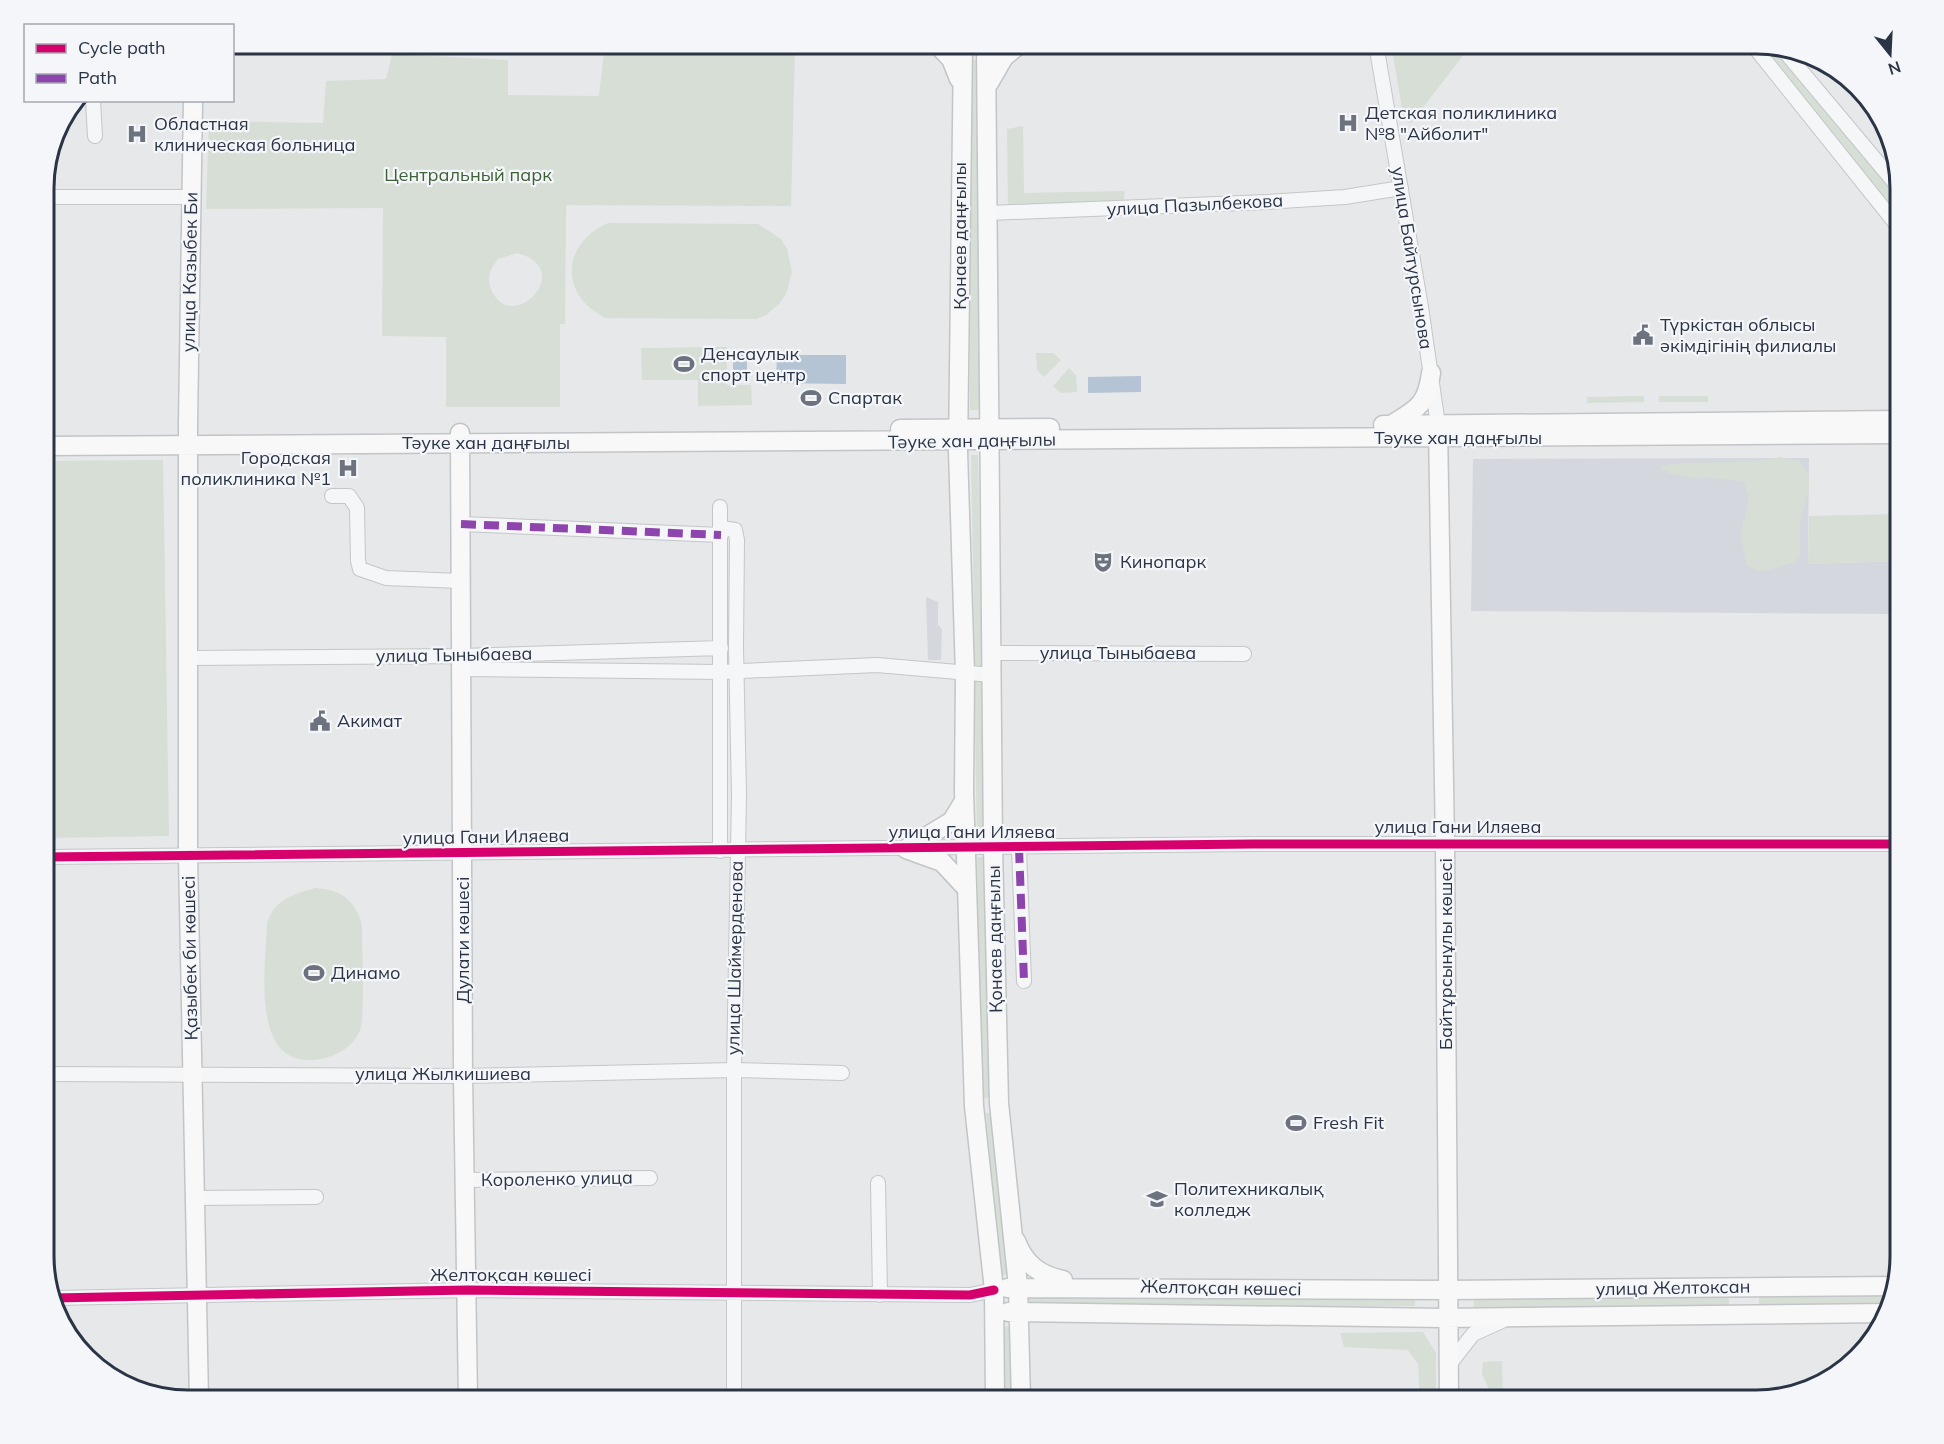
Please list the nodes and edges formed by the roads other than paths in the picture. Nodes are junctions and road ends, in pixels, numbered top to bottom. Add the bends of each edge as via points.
1 (946, 54) edge
2 (962, 54) edge
3 (986, 54) edge
4 (1008, 54) edge
5 (1378, 54) edge
6 (1760, 54) edge
7 (1791, 59) edge
8 (961, 84) junction
9 (988, 85) junction
10 (93, 102) edge
11 (193, 102) edge
12 (95, 136) dead end
13 (1889, 176) edge
14 (1401, 188) junction
15 (191, 196) junction
16 (54, 197) edge
17 (989, 213) junction
18 (1890, 216) edge
19 (1431, 374) junction
20 (1890, 420) edge
21 (1391, 425) junction
22 (1439, 431) junction
23 (54, 434) edge
24 (1890, 434) edge
25 (958, 435) junction
26 (989, 435) junction
27 (460, 438) junction
28 (188, 439) junction
29 (930, 442) junction
30 (54, 446) edge
31 (958, 471) junction
32 (332, 496) dead end
33 (720, 507) dead end
34 (460, 524) junction
35 (721, 532) junction
36 (460, 581) junction
37 (721, 648) junction
38 (992, 653) junction
39 (1244, 654) dead end
40 (188, 658) junction
41 (461, 662) junction
42 (737, 671) junction
43 (720, 672) junction
44 (965, 674) junction
45 (992, 675) junction
46 (964, 799) junction
47 (1445, 844) junction
48 (1890, 844) edge
49 (966, 848) junction
50 (993, 848) junction
51 (1019, 848) junction
52 (906, 849) junction
53 (720, 851) junction
54 (736, 851) junction
55 (463, 854) junction
56 (188, 856) junction
57 (54, 857) edge
58 (967, 889) junction
59 (1023, 981) dead end
60 (734, 1070) junction
61 (842, 1073) dead end
62 (54, 1074) edge
63 (192, 1074) junction
64 (463, 1076) junction
65 (999, 1103) junction
66 (974, 1106) junction
67 (650, 1178) dead end
68 (465, 1179) junction
69 (878, 1183) dead end
70 (316, 1197) dead end
71 (193, 1198) junction
72 (1012, 1231) junction
73 (1018, 1286) junction
74 (1886, 1286) edge
75 (1106, 1287) junction
76 (1742, 1287) junction
77 (468, 1290) junction
78 (993, 1290) junction
79 (1449, 1290) junction
80 (733, 1294) junction
81 (880, 1295) junction
82 (970, 1295) junction
83 (195, 1296) junction
84 (61, 1298) edge
85 (994, 1311) junction
86 (1877, 1313) edge
87 (1019, 1314) junction
88 (1742, 1315) junction
89 (1508, 1317) junction
90 (1449, 1318) junction
91 (1449, 1365) junction
92 (199, 1390) edge
93 (468, 1390) edge
94 (734, 1390) edge
95 (995, 1390) edge
96 (1021, 1390) edge
97 (1449, 1390) edge

1 - 8 main road
2 - 8 main road, Қонаев даңғылы
3 - 9 main road, Қонаев даңғылы
4 - 9 main road
5 - 14 street, улица Байтурсынова
6 - 18 street
7 - 13 street
8 - 25 main road, Қонаев даңғылы
9 - 17 main road, Қонаев даңғылы
10 - 12 street
11 - 15 main road, улица Казыбек Би
14 - 17 street, улица Пазылбекова via 1267,202
14 - 19 street, улица Байтурсынова
15 - 16 street
15 - 28 main road, улица Казыбек Би
17 - 26 main road, Қонаев даңғылы
19 - 21 main road via 1428,396 1418,408
19 - 22 street, улица Байтурсынова
20 - 22 main road, Тәуке хан даңғылы
21 - 22 main road, Тәуке хан даңғылы
21 - 26 main road, Тәуке хан даңғылы
22 - 24 main road, Тәуке хан даңғылы
22 - 26 main road, Тәуке хан даңғылы via 1328,437
22 - 47 main road, Байтұрсынұлы көшесі
23 - 28 main road, Тәуке хан даңғылы
25 - 26 main road, Тәуке хан даңғылы
25 - 27 main road, Тәуке хан даңғылы
25 - 29 main road, Тәуке хан даңғылы
25 - 31 main road, Қонаев даңғылы
26 - 38 main road, Қонаев даңғылы
27 - 28 main road, Тәуке хан даңғылы
27 - 29 main road, Тәуке хан даңғылы
27 - 34 main road, Дулати көшесі
28 - 30 main road, Тәуке хан даңғылы
28 - 40 main road, Қазыбек би көшесі
29 - 31 main road via 949,451
31 - 44 main road, Қонаев даңғылы
32 - 36 street via 349,496 357,508 360,569 386,578
33 - 35 street, улица Шаймерденова
34 - 35 street
34 - 36 main road, Дулати көшесі
35 - 37 street, улица Шаймерденова
35 - 42 street, улица Шаймерденова via 735,530 737,540
36 - 41 main road, Дулати көшесі
37 - 41 street, улица Тыныбаева
37 - 43 street, улица Шаймерденова
38 - 39 street, улица Тыныбаева
38 - 45 main road, Қонаев даңғылы
40 - 41 street, улица Тыныбаева
40 - 56 main road, Қазыбек би көшесі
41 - 43 street, улица Тыныбаева
41 - 55 main road, Дулати көшесі
42 - 43 street, улица Тыныбаева
42 - 44 street, улица Тыныбаева via 877,665
42 - 54 street, улица Шаймерденова
43 - 53 street, улица Шаймерденова
44 - 45 street, улица Тыныбаева
44 - 46 main road, Қонаев даңғылы
45 - 50 main road, Қонаев даңғылы
46 - 49 main road, Қонаев даңғылы
46 - 52 main road via 952,821
47 - 48 street, улица Гани Иляева
47 - 51 street, улица Гани Иляева
47 - 79 main road, Байтұрсынұлы көшесі
49 - 50 street, улица Гани Иляева
49 - 52 street, улица Гани Иляева
49 - 58 main road, Қонаев даңғылы
50 - 51 street, улица Гани Иляева
50 - 65 main road, Қонаев даңғылы
51 - 59 street
52 - 54 street, улица Гани Иляева
52 - 58 main road via 942,862
53 - 54 street, улица Гани Иляева
53 - 55 street, улица Гани Иляева
54 - 60 street, улица Шаймерденова
55 - 56 street, улица Гани Иляева
55 - 64 main road, Дулати көшесі
56 - 57 street, улица Гани Иляева
56 - 63 main road, Қазыбек би көшесі
58 - 66 main road, Қонаев даңғылы
60 - 61 street, улица Жылкишиева
60 - 64 street, улица Жылкишиева
60 - 80 street, улица Шаймерденова
62 - 63 street, улица Жылкишиева
63 - 64 street, улица Жылкишиева
63 - 71 main road, Қазыбек би көшесі
64 - 68 main road, Дулати көшесі
65 - 66 main road
65 - 72 main road, Қонаев даңғылы
66 - 78 main road, Қонаев даңғылы
67 - 68 street, Короленко улица
68 - 77 main road, Дулати көшесі
69 - 81 street
70 - 71 street
71 - 83 main road, Қазыбек би көшесі
72 - 73 main road, Қонаев даңғылы
72 - 75 main road via 1021,1253 1041,1274
73 - 75 main road, Желтоқсан көшесі
73 - 78 main road, Желтоқсан көшесі
73 - 87 main road, Қонаев даңғылы
74 - 76 main road, улица Желтоксан
75 - 79 main road, Желтоқсан көшесі
76 - 79 main road, улица Желтоксан
76 - 88 main road
77 - 80 street, Желтоқсан көшесі
77 - 83 street, Желтоқсан көшесі
77 - 93 main road, Дулати көшесі
78 - 82 street
78 - 85 main road, Қонаев даңғылы
79 - 90 main road
80 - 81 street, Желтоқсан көшесі
80 - 94 street, улица Шаймерденова
81 - 82 street, Желтоқсан көшесі
82 - 85 street
83 - 84 street, Желтоқсан көшесі
83 - 92 main road, Қазыбек би көшесі
85 - 87 main road, Желтоқсан көшесі
85 - 95 main road, Қонаев даңғылы
86 - 88 main road, улица Желтоксан
87 - 90 main road, Желтоқсан көшесі
87 - 96 main road, Қонаев даңғылы
88 - 89 main road, улица Желтоксан
89 - 90 main road, улица Желтоксан
89 - 91 street via 1473,1335
90 - 91 main road
91 - 97 main road

